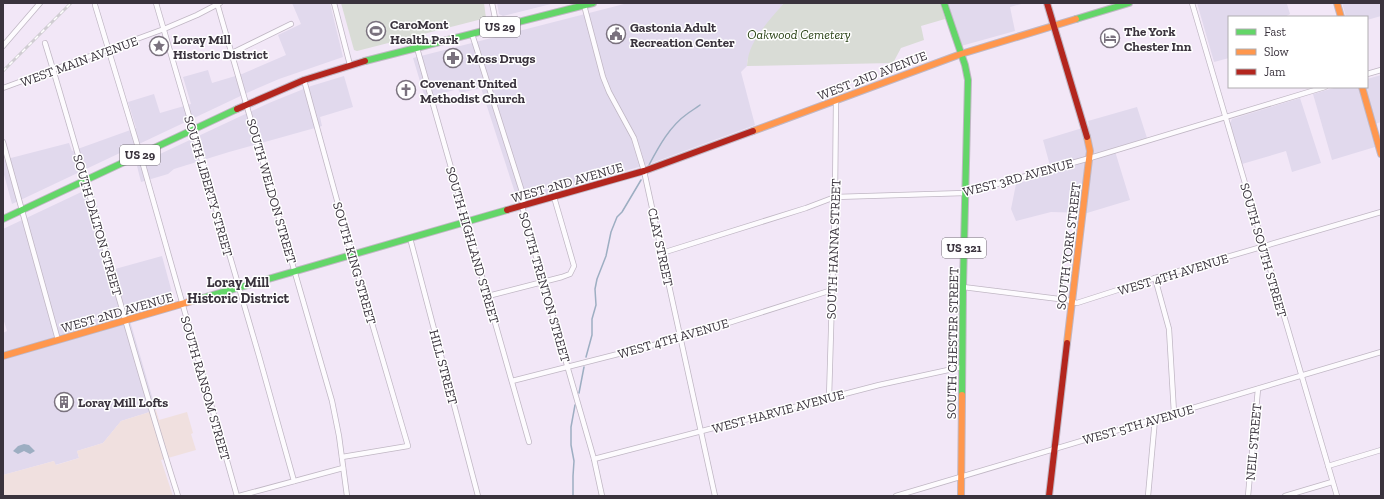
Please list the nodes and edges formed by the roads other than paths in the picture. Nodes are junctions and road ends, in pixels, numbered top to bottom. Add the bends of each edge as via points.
1 (40, 3) edge
2 (156, 3) edge
3 (334, 3) edge
4 (492, 3) edge
5 (593, 3) edge
6 (944, 3) edge
7 (1048, 3) edge
8 (1129, 3) edge
9 (1192, 3) edge
10 (1337, 3) edge
11 (218, 4) edge
12 (95, 5) dead end
13 (584, 6) junction
14 (1341, 16) edge
15 (291, 24) dead end
16 (1054, 26) junction
17 (497, 28) junction
18 (164, 30) junction
19 (472, 34) junction
20 (45, 43) dead end
21 (3, 46) edge
22 (417, 48) junction
23 (108, 50) junction
24 (232, 53) junction
25 (961, 54) junction
26 (350, 65) junction
27 (53, 70) junction
28 (1381, 70) edge
29 (1368, 74) edge
30 (304, 80) junction
31 (3, 88) edge
32 (1323, 88) edge
33 (1362, 88) edge
34 (836, 100) junction
35 (247, 104) junction
36 (1225, 118) junction
37 (193, 129) junction
38 (3, 142) edge
39 (140, 154) junction
40 (1381, 154) edge
41 (1090, 158) junction
42 (644, 171) junction
43 (86, 180) junction
44 (965, 194) junction
45 (554, 197) junction
46 (835, 197) junction
47 (522, 206) junction
48 (22, 210) junction
49 (1381, 212) edge
50 (3, 219) edge
51 (466, 222) junction
52 (410, 238) junction
53 (1263, 247) junction
54 (662, 253) junction
55 (352, 255) junction
56 (295, 271) junction
57 (1155, 278) junction
58 (543, 282) junction
59 (963, 287) junction
60 (238, 288) junction
61 (832, 290) junction
62 (488, 296) junction
63 (1072, 302) junction
64 (182, 305) junction
65 (125, 321) junction
66 (681, 338) junction
67 (58, 340) junction
68 (1381, 352) edge
69 (3, 356) edge
70 (568, 366) junction
71 (962, 367) junction
72 (1301, 376) junction
73 (512, 381) junction
74 (1258, 389) junction
75 (828, 398) junction
76 (1174, 414) junction
77 (1155, 419) junction
78 (701, 432) junction
79 (529, 442) dead end
80 (1054, 449) junction
81 (1381, 450) edge
82 (342, 457) junction
83 (594, 459) junction
84 (1328, 466) junction
85 (343, 468) junction
86 (962, 476) junction
87 (294, 481) junction
88 (1332, 482) junction
89 (178, 496) edge
90 (238, 496) edge
91 (347, 496) edge
92 (478, 496) edge
93 (602, 496) edge
94 (715, 496) edge
95 (896, 496) edge
96 (961, 496) edge
97 (1049, 496) edge
98 (1148, 496) edge
99 (1248, 496) edge
100 (1285, 496) edge
101 (1337, 496) edge

1 - 21 street
2 - 18 street, SOUTH LIBERTY STREET
3 - 26 street
4 - 17 street
5 - 13 main road, US 29
6 - 25 main road, SOUTH CHESTER STREET / US 321
7 - 16 main road, SOUTH YORK STREET
8 - 16 main road, WEST 2ND AVENUE
9 - 36 street, SOUTH SOUTH STREET
10 - 14 main road
11 - 18 street, WEST MAIN AVENUE
11 - 24 street, SOUTH WELDON STREET
12 - 23 street, SOUTH RANSOM STREET
13 - 17 main road, US 29
13 - 42 street, CLAY STREET via 603,77 634,138
15 - 24 street
16 - 25 main road, WEST 2ND AVENUE
16 - 41 main road, SOUTH YORK STREET via 1088,140
17 - 19 main road, US 29
18 - 23 street, WEST MAIN AVENUE
18 - 37 street, SOUTH LIBERTY STREET
19 - 22 main road, US 29
19 - 47 street, SOUTH TRENTON STREET via 524,198
20 - 27 street, SOUTH DALTON STREET
22 - 26 main road, US 29
22 - 51 street, SOUTH HIGHLAND STREET
23 - 27 street, WEST MAIN AVENUE
23 - 39 street, SOUTH RANSOM STREET
24 - 35 street, SOUTH WELDON STREET
25 - 34 main road, WEST 2ND AVENUE
25 - 44 main road, SOUTH CHESTER STREET / US 321 via 968,80
26 - 30 main road, US 29
27 - 31 street, WEST MAIN AVENUE
27 - 43 street, SOUTH DALTON STREET
28 - 29 street
30 - 35 main road, US 29
30 - 55 street, SOUTH KING STREET
32 - 36 street, WEST 3RD AVENUE
33 - 40 main road
34 - 42 main road, WEST 2ND AVENUE
34 - 46 street, SOUTH HANNA STREET
35 - 37 main road, US 29
35 - 56 street, SOUTH WELDON STREET
36 - 41 street, WEST 3RD AVENUE
36 - 53 street, SOUTH SOUTH STREET
37 - 39 main road, US 29
37 - 60 street, SOUTH LIBERTY STREET
38 - 48 street
39 - 43 main road, US 29
39 - 64 street, SOUTH RANSOM STREET
41 - 44 street, WEST 3RD AVENUE
41 - 63 main road, SOUTH YORK STREET
42 - 45 main road, WEST 2ND AVENUE
42 - 54 street, CLAY STREET
43 - 48 main road, US 29
43 - 65 street, SOUTH DALTON STREET
44 - 46 street, WEST 3RD AVENUE
44 - 59 main road, SOUTH CHESTER STREET / US 321
45 - 47 main road, WEST 2ND AVENUE
45 - 58 street via 574,266 570,274
46 - 54 street, WEST 3RD AVENUE
46 - 61 street, SOUTH HANNA STREET
47 - 51 main road, WEST 2ND AVENUE
47 - 58 street, SOUTH TRENTON STREET
48 - 50 main road, US 29
48 - 67 street
49 - 53 street, WEST 4TH AVENUE
51 - 52 main road, WEST 2ND AVENUE
51 - 62 street, SOUTH HIGHLAND STREET
52 - 55 main road, WEST 2ND AVENUE
52 - 92 street, HILL STREET
53 - 57 street, WEST 4TH AVENUE
53 - 72 street, SOUTH SOUTH STREET
54 - 66 street, CLAY STREET
55 - 56 main road, WEST 2ND AVENUE
55 - 82 street, SOUTH KING STREET via 408,446
56 - 60 main road, WEST 2ND AVENUE
56 - 82 street, SOUTH WELDON STREET via 332,401
57 - 63 street, WEST 4TH AVENUE via 1077,303
57 - 76 street via 1169,329
58 - 62 street
58 - 70 street, SOUTH TRENTON STREET
59 - 63 street, WEST 4TH AVENUE
59 - 71 main road, SOUTH CHESTER STREET / US 321
60 - 64 main road, WEST 2ND AVENUE
60 - 87 street, SOUTH LIBERTY STREET
61 - 66 street, WEST 4TH AVENUE
61 - 75 street, SOUTH HANNA STREET
62 - 73 street, SOUTH HIGHLAND STREET
63 - 80 main road, SOUTH YORK STREET
64 - 65 main road, WEST 2ND AVENUE
64 - 90 street, SOUTH RANSOM STREET
65 - 67 main road, WEST 2ND AVENUE
65 - 89 street, SOUTH DALTON STREET
66 - 70 street, WEST 4TH AVENUE
66 - 78 street, CLAY STREET
67 - 69 main road, WEST 2ND AVENUE
68 - 72 street, WEST 5TH AVENUE
70 - 73 street, WEST 4TH AVENUE
70 - 83 street, SOUTH TRENTON STREET
71 - 75 street, WEST HARVIE AVENUE
71 - 86 main road, SOUTH CHESTER STREET / US 321
72 - 74 street, WEST 5TH AVENUE
72 - 84 street, SOUTH SOUTH STREET
73 - 79 street, SOUTH HIGHLAND STREET
74 - 76 street, WEST 5TH AVENUE
74 - 99 street, NEIL STREET
75 - 78 street, WEST HARVIE AVENUE
76 - 77 street, WEST 5TH AVENUE
77 - 80 street, WEST 5TH AVENUE
77 - 98 street
78 - 83 street, WEST HARVIE AVENUE
78 - 94 street, CLAY STREET
80 - 86 street, WEST 5TH AVENUE
80 - 97 main road, SOUTH YORK STREET
81 - 84 street
82 - 85 street, SOUTH WELDON STREET
83 - 93 street, SOUTH TRENTON STREET
84 - 88 street, SOUTH SOUTH STREET
85 - 87 street
85 - 91 street, SOUTH WELDON STREET
86 - 95 street, WEST 5TH AVENUE
86 - 96 main road, SOUTH CHESTER STREET / US 321
87 - 90 street
88 - 100 street
88 - 101 street, SOUTH SOUTH STREET

